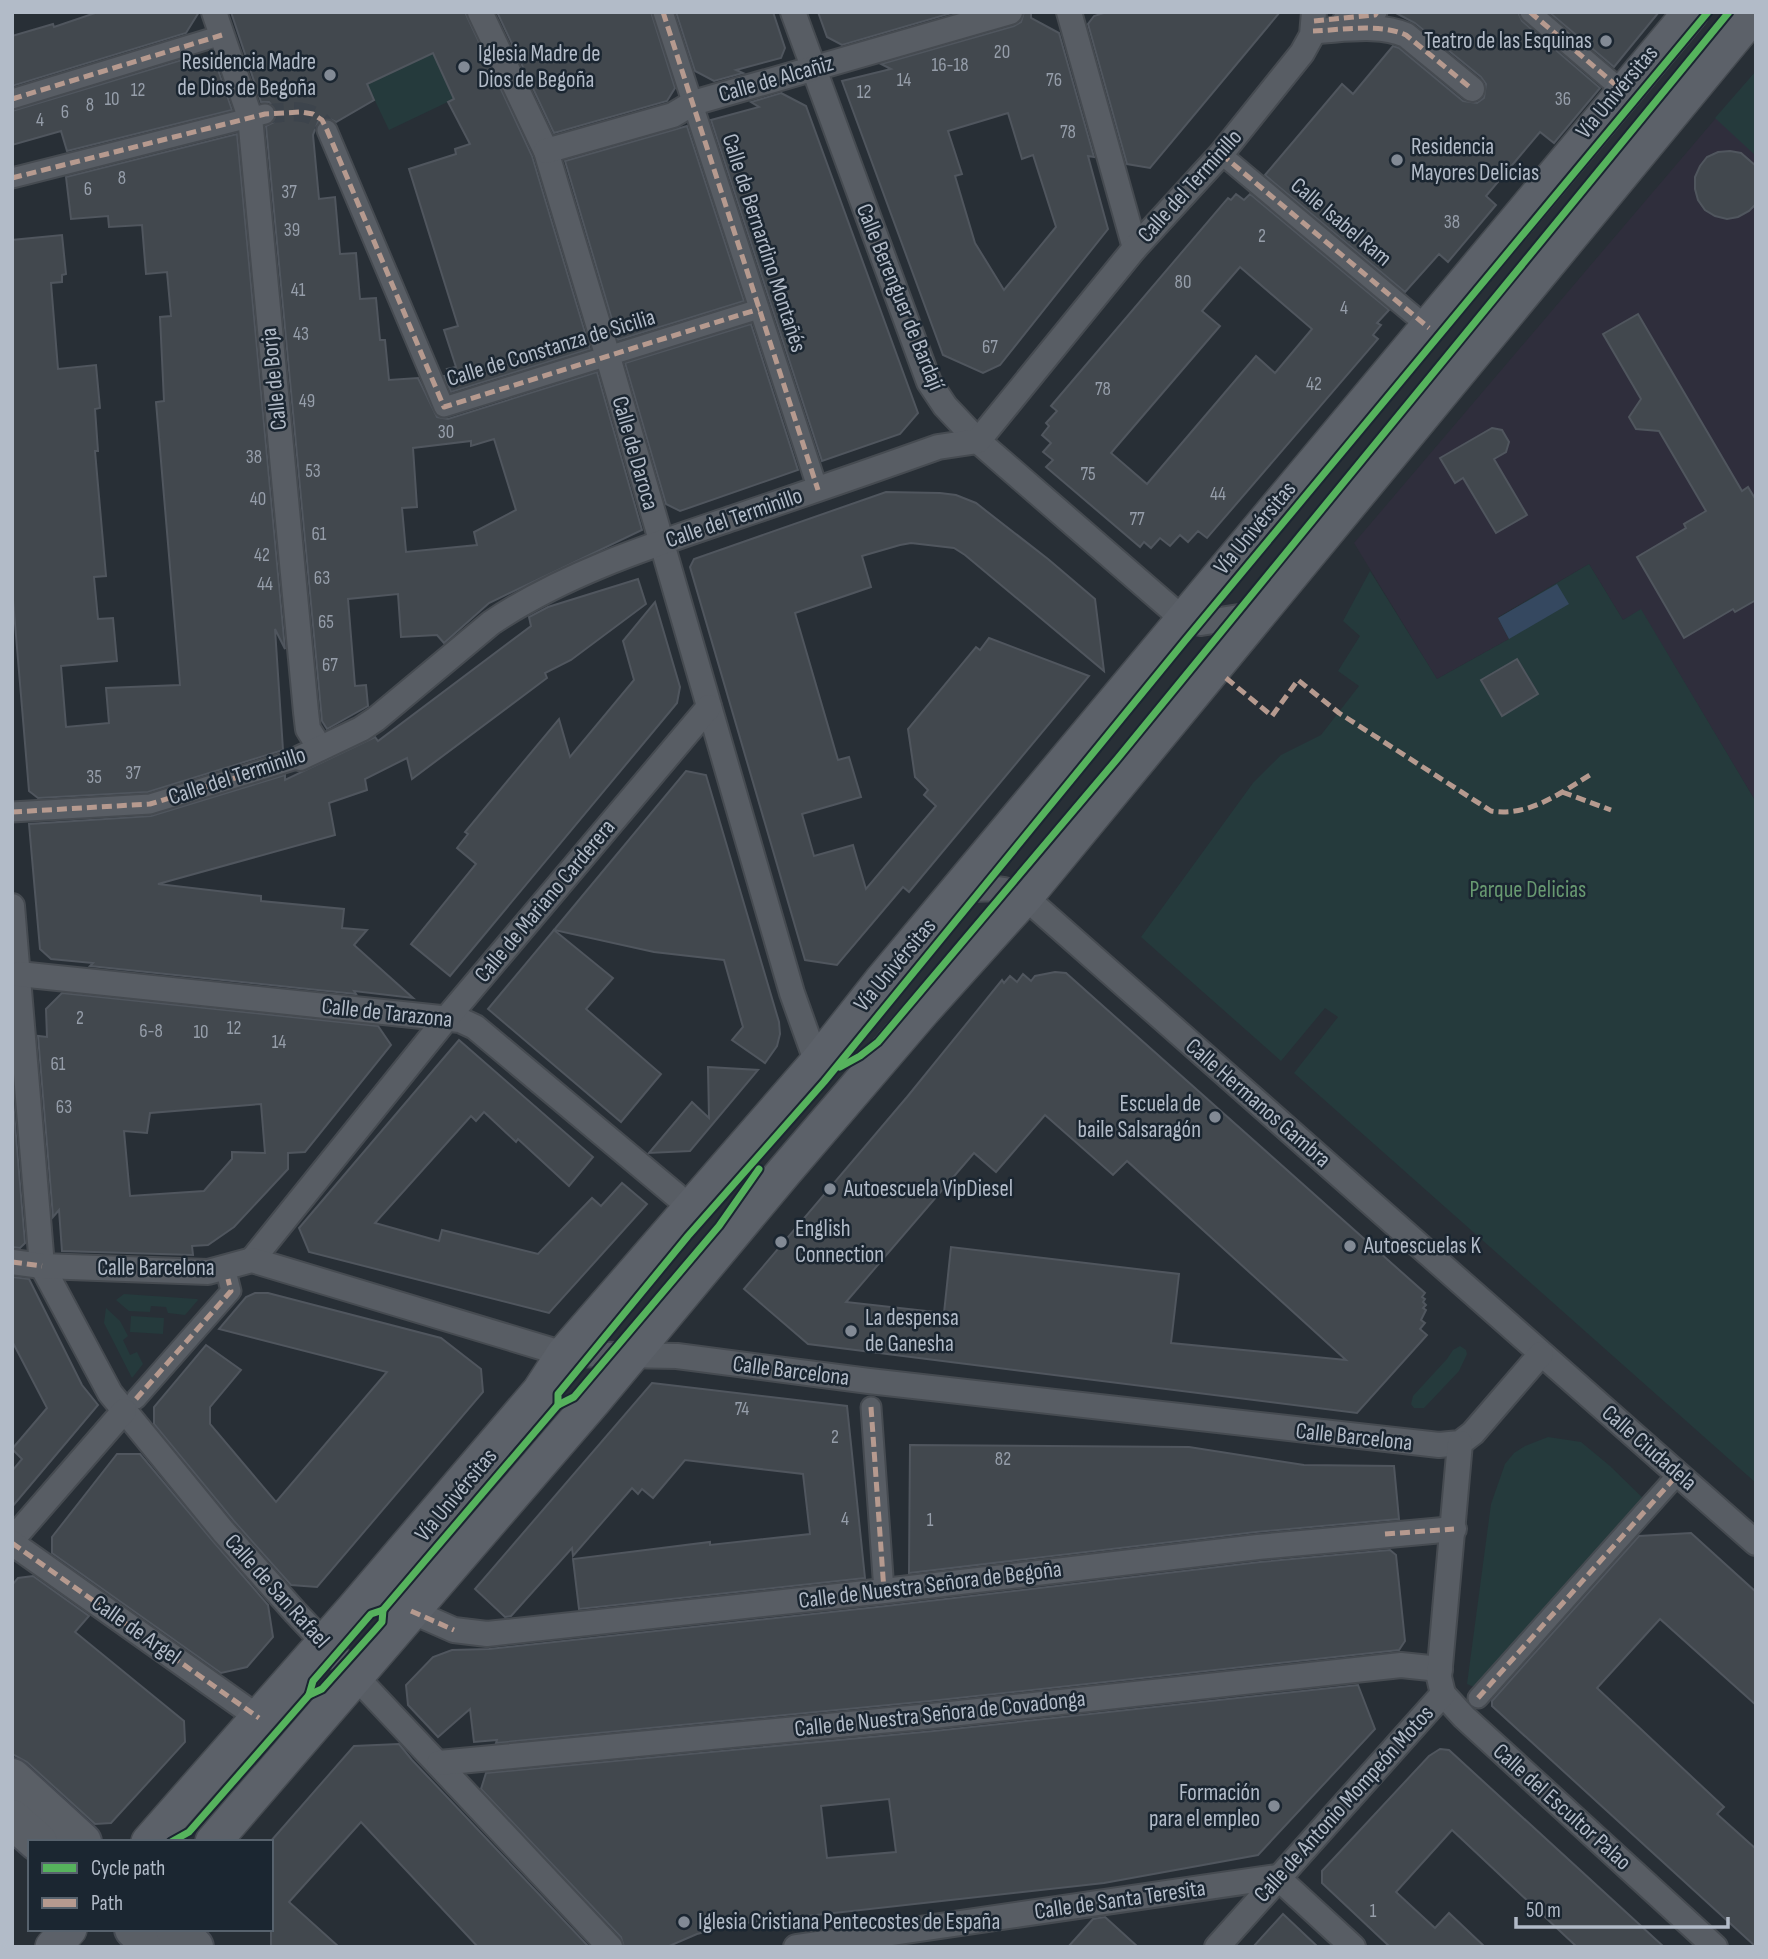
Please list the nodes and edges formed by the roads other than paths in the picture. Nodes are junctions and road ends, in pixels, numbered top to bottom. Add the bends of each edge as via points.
1 (480, 12) edge
2 (663, 12) edge
3 (793, 12) edge
4 (1010, 12) edge
5 (1069, 12) edge
6 (1377, 12) edge
7 (1530, 12) edge
8 (1691, 12) edge
9 (1755, 12) edge
10 (1313, 22) edge
11 (218, 24) edge
12 (813, 68) junction
13 (1472, 89) dead end
14 (1624, 92) junction
15 (12, 99) edge
16 (693, 103) junction
17 (258, 116) junction
18 (327, 130) tunnel mouth
19 (546, 151) junction
20 (1221, 153) junction
21 (12, 178) edge
22 (1135, 248) junction
23 (759, 309) junction
24 (1429, 328) junction
25 (608, 357) junction
26 (978, 441) junction
27 (818, 490) junction
28 (661, 543) junction
29 (1258, 614) junction
30 (1184, 620) junction
31 (709, 707) junction
32 (310, 753) junction
33 (12, 812) edge
34 (960, 890) junction
35 (1025, 897) junction
36 (12, 906) edge
37 (19, 974) junction
38 (446, 1019) junction
39 (817, 1063) junction
40 (829, 1120) junction
41 (691, 1207) junction
42 (252, 1260) junction
43 (12, 1262) edge
44 (42, 1266) junction
45 (228, 1279) dead end
46 (564, 1353) junction
47 (1541, 1354) junction
48 (630, 1355) junction
49 (130, 1405) junction
50 (871, 1407) dead end
51 (1460, 1443) junction
52 (1678, 1474) junction
53 (1454, 1529) junction
54 (12, 1541) edge
55 (1756, 1543) edge
56 (884, 1591) junction
57 (411, 1611) junction
58 (324, 1643) junction
59 (1440, 1669) junction
60 (356, 1676) junction
61 (1443, 1694) junction
62 (1478, 1698) dead end
63 (259, 1718) junction
64 (439, 1763) junction
65 (12, 1778) edge
66 (12, 1819) edge
67 (36, 1840) edge
68 (80, 1840) edge
69 (151, 1840) edge
70 (215, 1840) edge
71 (1277, 1878) junction
72 (67, 1931) edge
73 (131, 1931) edge
74 (135, 1931) edge
75 (177, 1931) edge
76 (53, 1947) edge
77 (115, 1947) edge
78 (153, 1947) edge
79 (194, 1947) edge
80 (610, 1947) edge
81 (796, 1947) edge
82 (1217, 1947) edge
83 (1353, 1947) edge
84 (1715, 1947) edge

1 - 19 street, Calle de Daroca
2 - 16 street, Calle de Bernardino Montañés
3 - 12 street, Calle Berenguer de Bardají
4 - 12 street, Calle de Alcañiz
5 - 22 street
6 - 10 street
7 - 14 street
8 - 14 main road, Vía Univérsitas
9 - 29 main road, Vía Univérsitas
10 - 13 street via 1397,31
10 - 20 street, Calle del Terminillo via 1309,44
11 - 15 street
11 - 17 street, Calle de Borja
12 - 16 street, Calle de Alcañiz
12 - 26 street, Calle Berenguer de Bardají via 929,382
14 - 24 main road, Vía Univérsitas
16 - 19 street, Calle de Alcañiz via 673,115
16 - 23 street, Calle de Bernardino Montañés
17 - 21 street
17 - 32 street, Calle de Borja
18 - 25 street, Calle de Constanza de Sicilia via 444,407
19 - 25 street, Calle de Daroca
20 - 22 street, Calle del Terminillo
20 - 24 street, Calle Isabel Ram
22 - 26 street, Calle del Terminillo
23 - 25 street, Calle de Constanza de Sicilia
23 - 27 street, Calle de Bernardino Montañés
24 - 30 main road, Vía Univérsitas
25 - 28 street, Calle de Daroca
26 - 27 street, Calle del Terminillo via 938,447
26 - 30 street, Calle Berenguer de Bardají
27 - 28 street, Calle del Terminillo
28 - 31 street, Calle de Daroca
28 - 32 street, Calle del Terminillo via 574,577 508,611 376,719
29 - 30 street via 1201,623
29 - 35 main road, Vía Univérsitas
30 - 34 main road, Vía Univérsitas
31 - 38 street, Calle de Mariano Carderera
31 - 39 street, Calle de Daroca via 792,993
32 - 33 street, Calle del Terminillo via 150,804
34 - 35 street, Calle Hermanos Gambra via 1009,889
34 - 39 main road, Vía Univérsitas
35 - 40 main road, Vía Univérsitas
35 - 47 street, Calle Hermanos Gambra
36 - 37 street
37 - 38 street, Calle de Tarazona
37 - 44 street
38 - 41 street, Calle de Tarazona via 475,1027
38 - 42 street, Calle de Mariano Carderera
39 - 40 main road via 828,1094
39 - 41 main road, Vía Univérsitas
40 - 48 main road, Vía Univérsitas
41 - 46 main road, Vía Univérsitas
42 - 44 street, Calle Barcelona via 208,1272
42 - 46 street, Calle Barcelona
43 - 44 street, Calle Barcelona
44 - 49 street, Calle de San Rafael via 110,1392
45 - 49 street via 230,1291
46 - 48 street, Calle Barcelona
46 - 58 main road, Vía Univérsitas via 540,1391
47 - 51 street
47 - 52 street, Calle Ciudadela
48 - 51 street, Calle Barcelona via 677,1356 1412,1444
48 - 57 main road, Vía Univérsitas
49 - 54 street
49 - 58 street, Calle de San Rafael via 223,1531
50 - 56 street
51 - 53 street, Calle de Antonio Mompeón Motos
52 - 55 street, Calle Ciudadela
52 - 62 street
53 - 56 street, Calle de Nuestra Señora de Begoña
53 - 59 street, Calle de Antonio Mompeón Motos
54 - 63 street, Calle de Argel
56 - 57 street, Calle de Nuestra Señora de Begoña via 487,1634 454,1630
57 - 60 main road, Vía Univérsitas
58 - 60 street, Calle de San Rafael
58 - 63 main road, Vía Univérsitas
59 - 61 street, Calle de Antonio Mompeón Motos
59 - 64 street, Calle de Nuestra Señora de Covadonga via 1401,1665
60 - 64 street, Calle de San Rafael
60 - 70 main road, Vía Univérsitas
61 - 71 street, Calle de Antonio Mompeón Motos
61 - 84 street, Calle del Escultor Palao
63 - 69 main road, Vía Univérsitas
64 - 80 street, Calle de San Rafael
65 - 68 main road
66 - 67 main road
71 - 81 street, Calle de Santa Teresita
71 - 82 street, Calle de Antonio Mompeón Motos
71 - 83 street
72 - 76 main road
73 - 77 main road
74 - 78 main road
75 - 79 main road

